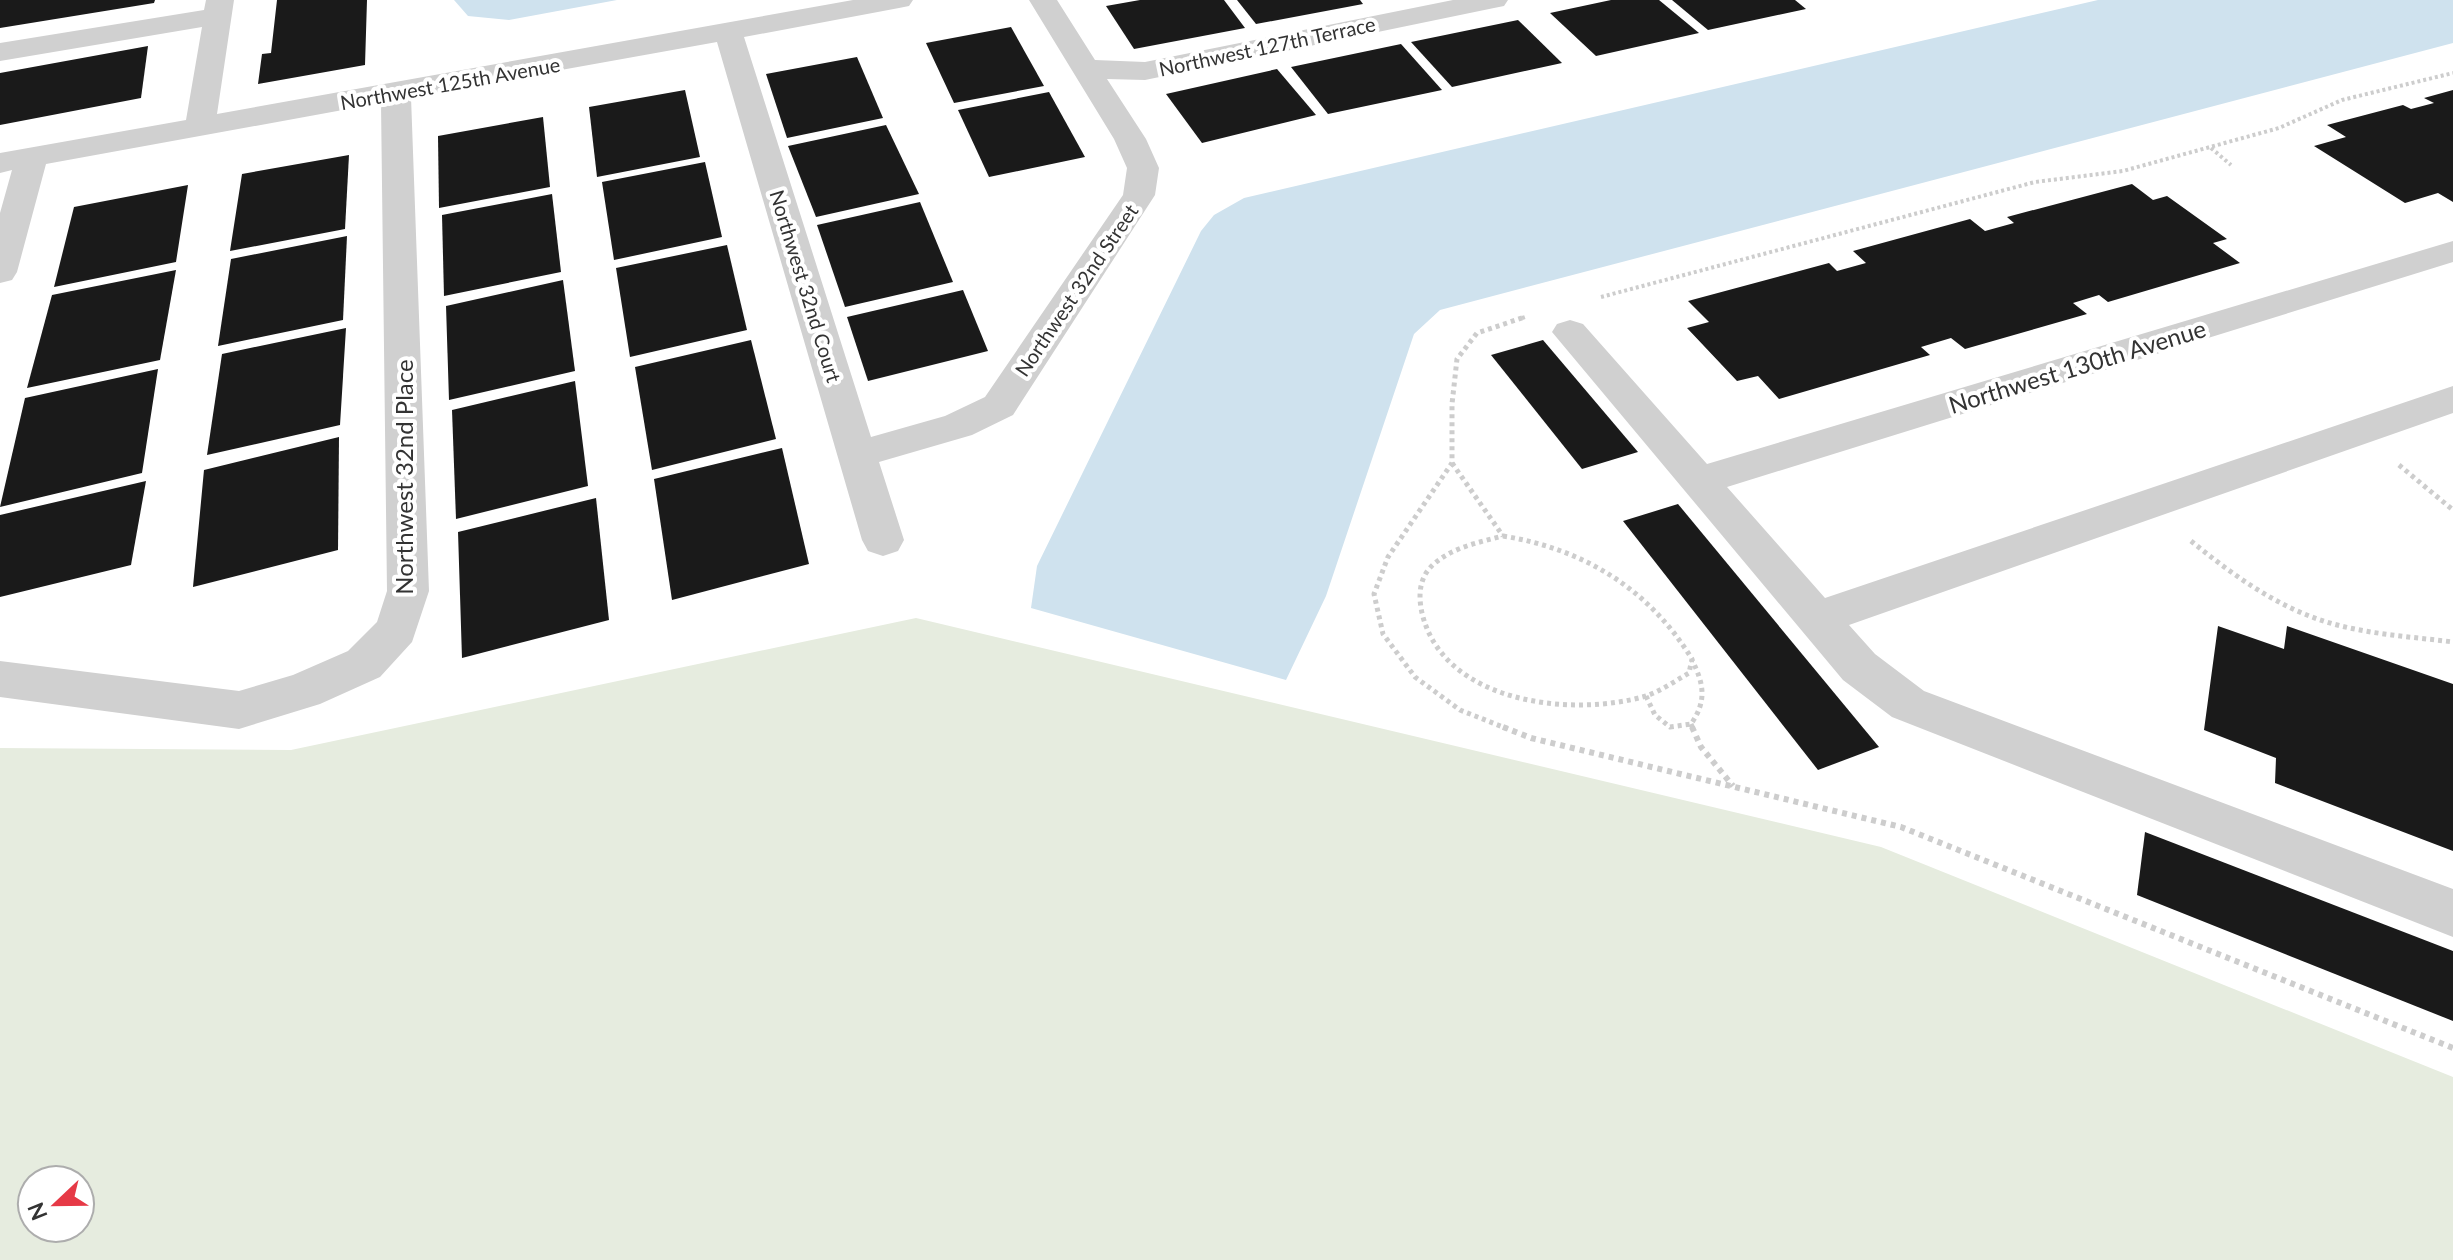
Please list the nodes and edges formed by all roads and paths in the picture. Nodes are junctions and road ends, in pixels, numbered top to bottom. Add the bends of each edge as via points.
1 (899, 0) edge
2 (1043, 0) edge
3 (1494, 0) edge
4 (219, 8) edge
5 (728, 32) junction
6 (0, 52) edge
7 (1086, 69) junction
8 (2453, 73) edge
9 (396, 93) junction
10 (200, 128) junction
11 (2210, 147) junction
12 (16, 160) edge
13 (2231, 165) dead end
14 (2453, 251) edge
15 (0, 272) edge
16 (1599, 298) dead end
17 (1526, 317) dead end
18 (1570, 332) dead end
19 (2453, 399) edge
20 (2359, 431) junction
21 (857, 455) junction
22 (1452, 463) junction
23 (1700, 481) junction
24 (2146, 505) junction
25 (2453, 510) edge
26 (1503, 536) junction
27 (883, 540) dead end
28 (1818, 618) junction
29 (2453, 642) edge
30 (1692, 659) junction
31 (0, 679) edge
32 (1646, 696) junction
33 (1691, 724) junction
34 (1734, 787) junction
35 (2453, 913) edge
36 (2453, 1048) edge

1 - 5 street, Northwest 125th Avenue
2 - 7 street, Northwest 32nd Street
3 - 7 street, Northwest 127th Terrace via 1145,71
4 - 6 street
4 - 10 street
5 - 9 street, Northwest 125th Avenue
5 - 21 street, Northwest 32nd Court
7 - 21 street, Northwest 32nd Street via 1143,168 1139,195 999,406 958,426
8 - 11 path via 2342,100 2279,128
9 - 10 street, Northwest 125th Avenue
9 - 31 street, Northwest 32nd Place via 408,591 396,630 364,664 304,691 239,710
10 - 12 street, Northwest 125th Avenue
11 - 13 path
11 - 16 path via 2123,171 2035,182
12 - 15 street
14 - 23 street, Northwest 130th Avenue
17 - 22 path via 1477,333 1457,359
18 - 23 street
19 - 20 street
20 - 24 street
20 - 25 path
21 - 27 street, Northwest 32nd Court
22 - 26 path
22 - 34 path via 1388,557 1374,594 1383,634 1415,677 1460,710 1531,738
23 - 28 street
24 - 28 street
24 - 29 path via 2243,582 2313,617
26 - 30 path via 1565,552 1611,577 1663,614
26 - 32 path via 1450,554 1433,564 1421,582 1418,600 1424,622 1451,665 1543,703
28 - 35 street via 1859,667 1908,704
30 - 32 path via 1689,673
30 - 33 path via 1706,689 1702,710
32 - 33 path via 1655,715 1670,727
33 - 34 path via 1701,747
34 - 36 path via 1901,827

